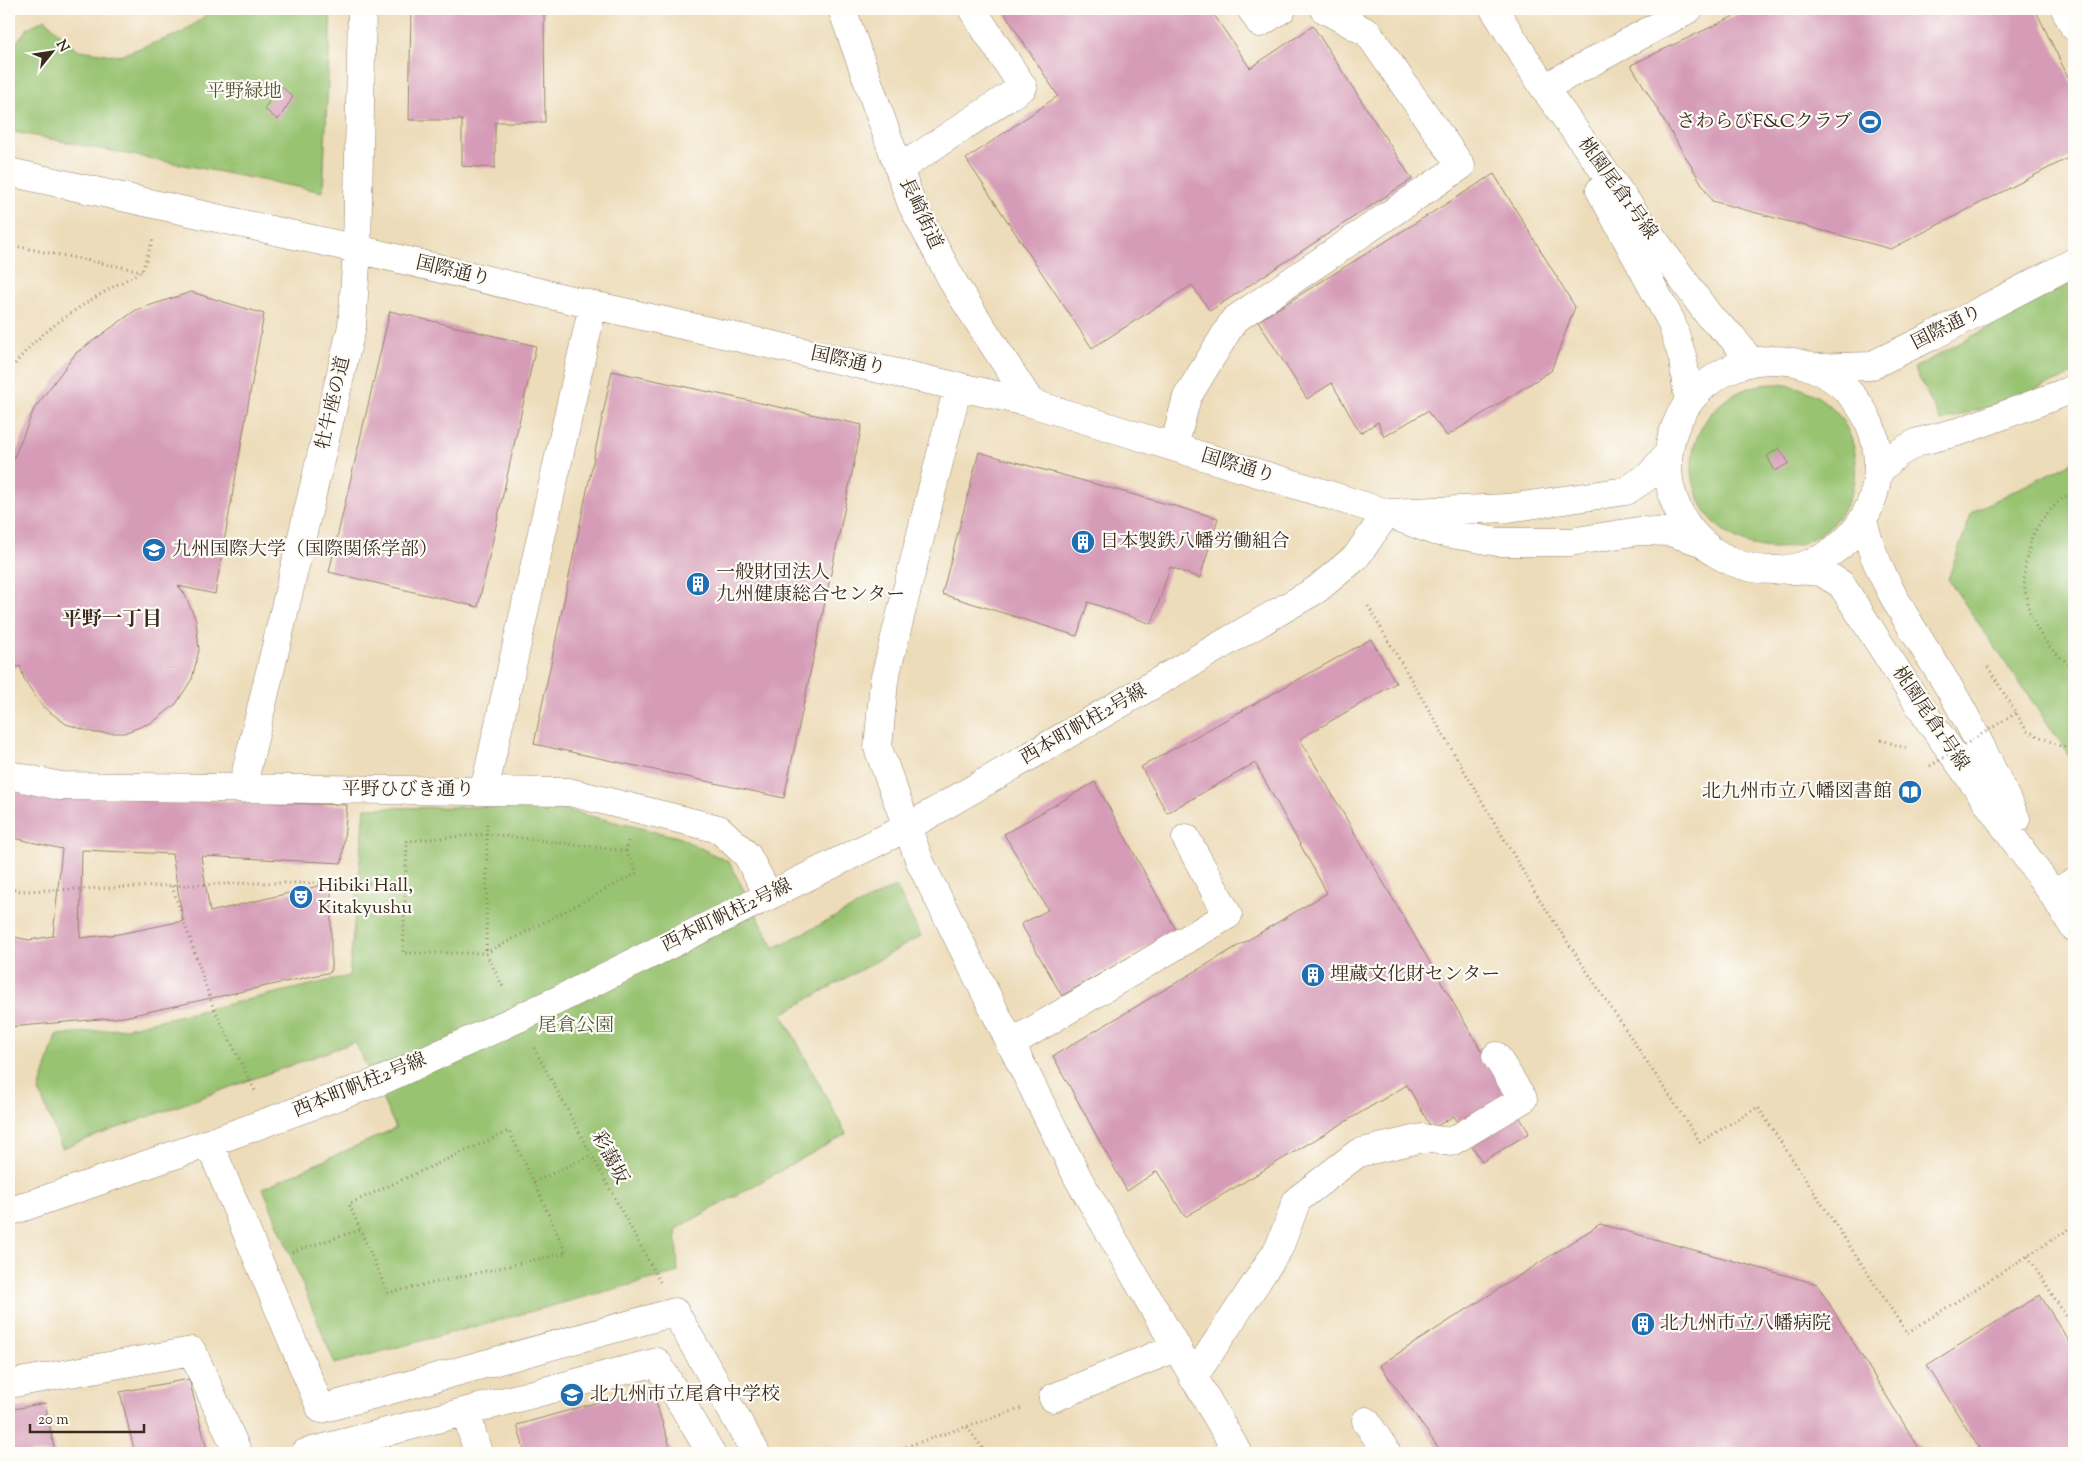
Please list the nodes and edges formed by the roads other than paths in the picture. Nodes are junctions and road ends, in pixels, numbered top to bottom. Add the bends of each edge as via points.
1 (362, 9) edge
2 (842, 9) edge
3 (972, 9) edge
4 (1251, 9) edge
5 (1282, 9) edge
6 (1324, 9) edge
7 (1494, 9) edge
8 (1689, 9) edge
9 (2065, 9) edge
10 (2074, 27) edge
11 (1544, 88) junction
12 (899, 169) junction
13 (9, 172) edge
14 (357, 249) junction
15 (2074, 262) edge
16 (593, 305) junction
17 (1751, 362) junction
18 (1814, 368) junction
19 (958, 386) junction
20 (2074, 390) edge
21 (1688, 399) junction
22 (1031, 403) junction
23 (1174, 447) junction
24 (1669, 452) junction
25 (1878, 472) junction
26 (1386, 514) junction
27 (1863, 521) junction
28 (1701, 542) junction
29 (1792, 570) junction
30 (9, 775) edge
31 (242, 789) junction
32 (484, 791) junction
33 (906, 828) junction
34 (1186, 838) dead end
35 (2064, 888) edge
36 (770, 896) junction
37 (2074, 928) edge
38 (1010, 1044) junction
39 (1496, 1056) dead end
40 (210, 1144) junction
41 (9, 1212) edge
42 (1177, 1348) junction
43 (1193, 1378) junction
44 (9, 1384) edge
45 (1053, 1398) road end
46 (466, 1412) junction
47 (1366, 1421) dead end
48 (238, 1453) edge
49 (305, 1453) edge
50 (478, 1453) edge
51 (711, 1453) edge
52 (756, 1453) edge
53 (1238, 1453) edge
54 (1387, 1453) edge

1 - 14 street, 牡牛座の道
2 - 12 street, 長崎街道
3 - 12 street via 1023,86
4 - 5 street via 1260,23
6 - 23 street via 1368,33 1461,166 1234,320 1187,397
7 - 11 street, 桃園尾倉1号線
8 - 11 street
9 - 10 street
11 - 17 street, 桃園尾倉1号線 via 1710,317 1732,337
11 - 21 street via 1671,321 1683,359
12 - 22 street, 長崎街道 via 912,205 956,287
13 - 14 street, 国際通り
14 - 16 street, 国際通り
14 - 31 street, 牡牛座の道 via 352,326
15 - 18 street, 国際通り via 1870,366
16 - 19 street, 国際通り
16 - 32 street
17 - 18 street via 1783,360
17 - 21 street via 1725,371
18 - 25 street via 1842,385 1862,410 1875,440
19 - 22 street, 国際通り
19 - 33 street via 884,681 878,748
20 - 25 street via 1961,431 1918,442 1897,454
21 - 24 street via 1671,436
22 - 23 street, 国際通り
23 - 26 street, 国際通り
24 - 26 street, 国際通り via 1650,475 1626,491 1508,508
24 - 28 street via 1667,468 1673,499 1688,528
25 - 27 street via 1873,498
26 - 28 street via 1434,531 1498,542 1570,542 1639,531 1670,532
26 - 33 street, 西本町帆柱2号線 via 1356,557 1316,590
27 - 29 street via 1844,544 1820,560
27 - 35 street, 桃園尾倉1号線 via 1870,548 1887,587 1959,704
28 - 29 street via 1738,565 1765,571
29 - 35 street, 桃園尾倉1号線 via 1821,572 1841,584 1930,722
30 - 31 street, 平野ひびき通り via 60,786
31 - 32 street, 平野ひびき通り
32 - 36 street, 平野ひびき通り via 569,792 719,829 748,855
33 - 36 street, 西本町帆柱2号線
33 - 38 street
34 - 38 street via 1228,915
35 - 37 street, 桃園尾倉1号線
36 - 40 street, 西本町帆柱2号線 via 383,1080
38 - 42 street via 1079,1180
39 - 43 street via 1523,1099 1451,1142 1423,1138 1358,1153 1297,1200 1280,1248
40 - 41 street, 西本町帆柱2号線
40 - 52 street via 321,1409 675,1312
42 - 43 street
42 - 45 street
43 - 53 street
44 - 48 street via 192,1351
46 - 49 street
46 - 50 street
46 - 51 street via 657,1362
47 - 54 street

